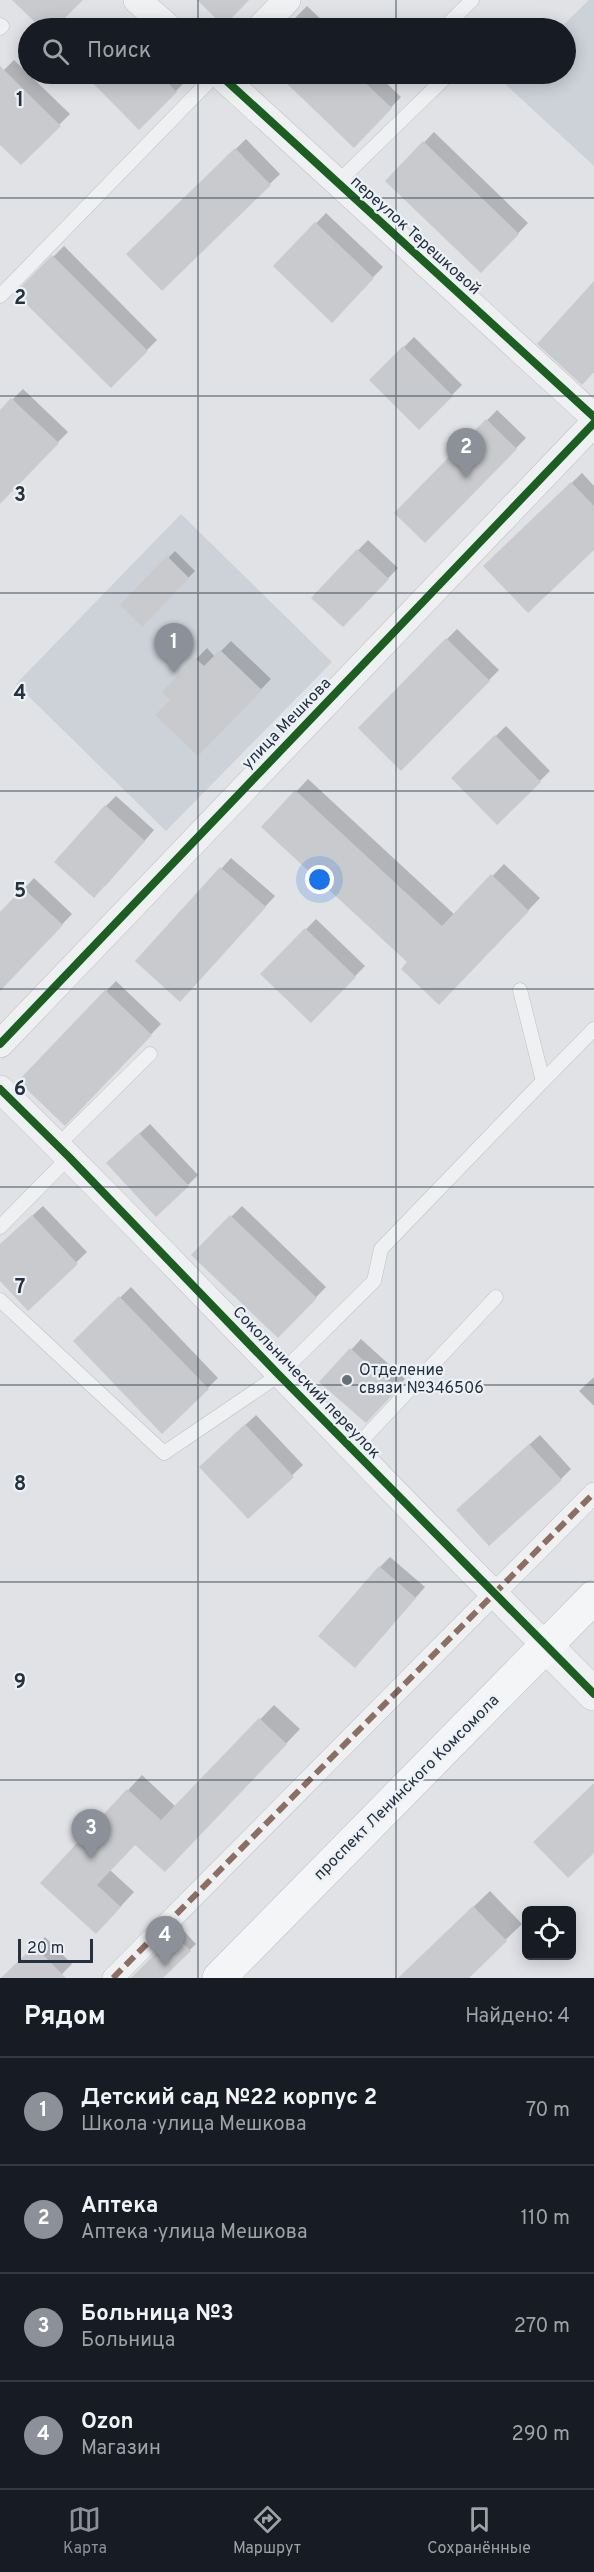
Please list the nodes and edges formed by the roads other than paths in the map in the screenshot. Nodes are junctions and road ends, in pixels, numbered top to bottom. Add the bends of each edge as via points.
1 (137, 0) edge
2 (287, 0) edge
3 (472, 0) edge
4 (158, 18) edge
5 (270, 18) edge
6 (454, 18) edge
7 (207, 84) edge
8 (228, 84) edge
9 (439, 84) edge
10 (337, 183) junction
11 (0, 296) edge
12 (594, 417) edge
13 (594, 423) edge
14 (519, 990) dead end
15 (594, 1029) edge
16 (0, 1044) edge
17 (150, 1054) dead end
18 (543, 1081) junction
19 (0, 1089) edge
20 (63, 1151) junction
21 (0, 1227) edge
22 (496, 1297) dead end
23 (0, 1300) edge
24 (279, 1375) junction
25 (353, 1450) junction
26 (594, 1493) edge
27 (494, 1595) junction
28 (594, 1597) edge
29 (546, 1646) junction
30 (594, 1694) edge
31 (113, 1978) edge
32 (219, 1978) edge

1 - 4 street
2 - 5 street
3 - 6 lane
7 - 11 lane
8 - 10 street, переулок Терешковой
9 - 10 lane
10 - 12 street, переулок Терешковой
13 - 16 street, улица Мешкова
14 - 18 lane
15 - 18 lane
17 - 20 lane
18 - 24 lane via 381,1249 374,1281
19 - 20 street, Сокольнический переулок
20 - 21 lane
20 - 24 street, Сокольнический переулок
22 - 25 lane
23 - 24 lane via 164,1453
24 - 25 street, Сокольнический переулок
25 - 27 street, Сокольнический переулок
26 - 27 street
27 - 29 street, Сокольнический переулок
27 - 31 street
28 - 29 main road, проспект Ленинского Комсомола
29 - 30 street, Сокольнический переулок
29 - 32 main road, проспект Ленинского Комсомола

